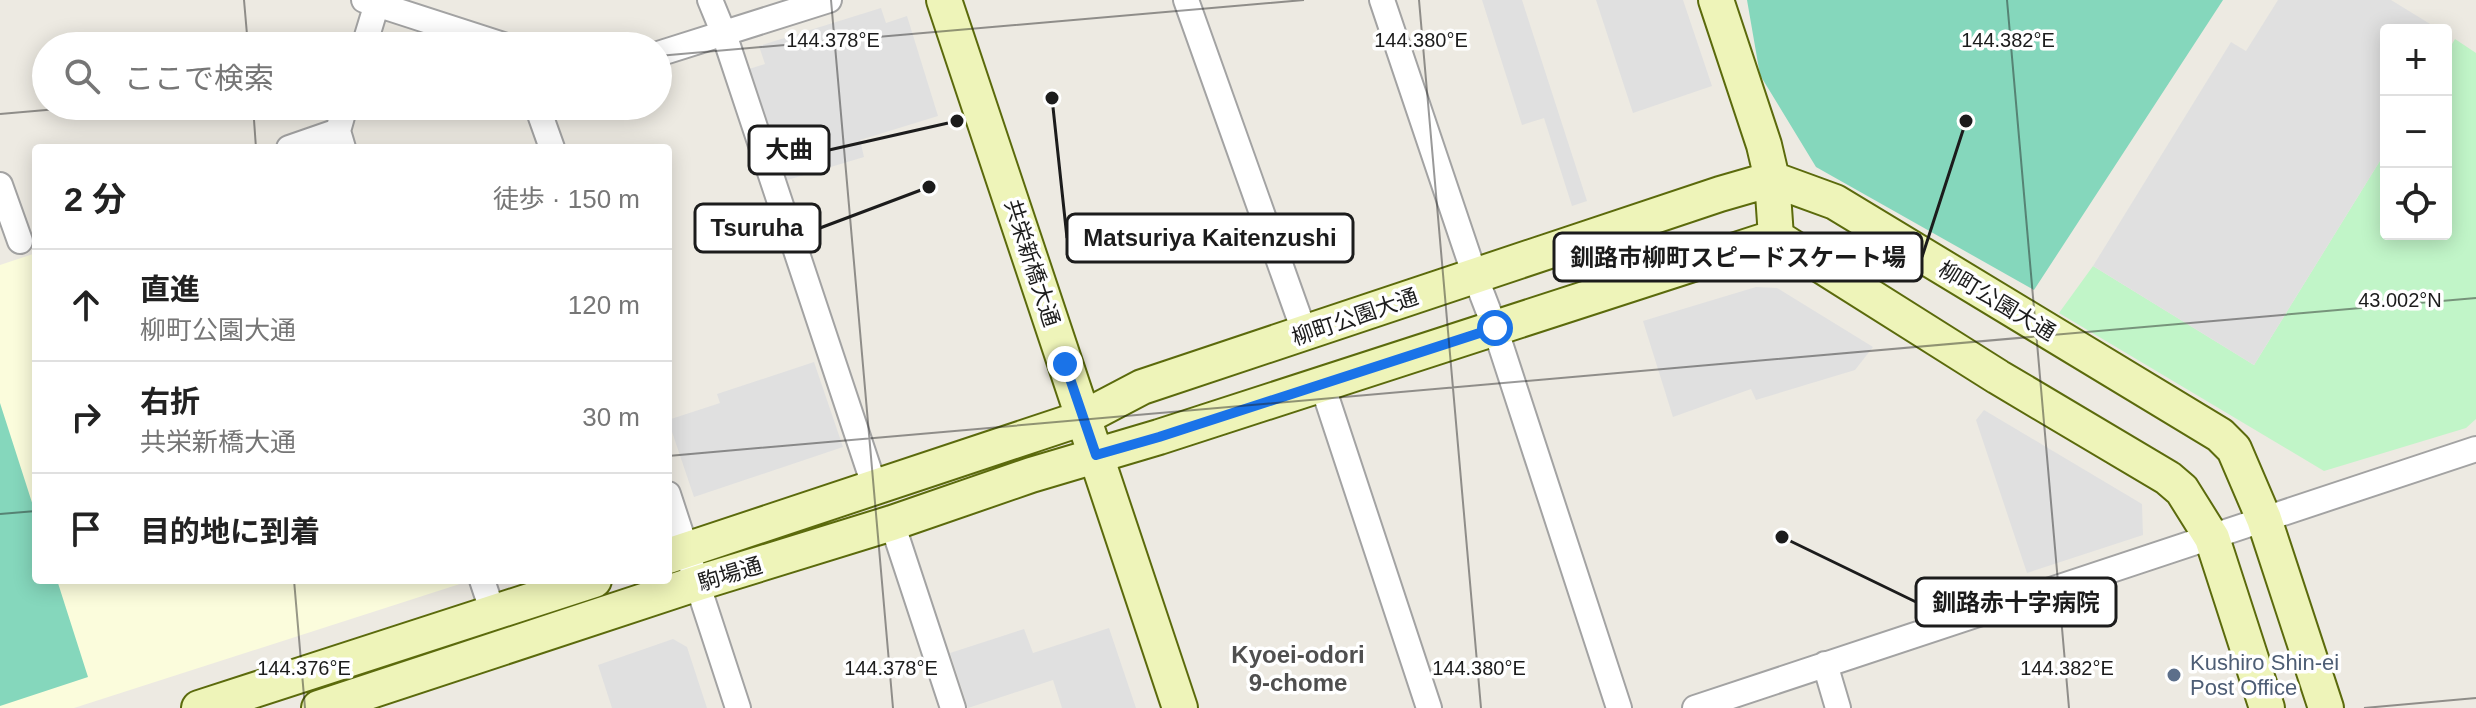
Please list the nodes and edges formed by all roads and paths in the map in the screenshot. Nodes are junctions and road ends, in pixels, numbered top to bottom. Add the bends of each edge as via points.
1 (710, 0) edge
2 (829, 0) edge
3 (944, 0) edge
4 (1186, 0) edge
5 (1382, 0) edge
6 (1716, 0) edge
7 (373, 1) edge
8 (367, 32) edge
9 (465, 32) edge
10 (724, 34) junction
11 (672, 50) edge
12 (343, 120) edge
13 (542, 120) edge
14 (340, 140) edge
15 (314, 144) edge
16 (551, 144) edge
17 (1772, 179) junction
18 (0, 185) edge
19 (1776, 237) junction
20 (19, 242) edge
21 (1475, 276) junction
22 (1495, 328) junction
23 (1305, 334) junction
24 (1322, 384) junction
25 (1083, 418) junction
26 (2476, 449) edge
27 (1096, 455) junction
28 (875, 488) junction
29 (2264, 519) junction
30 (672, 520) edge
31 (892, 523) junction
32 (2212, 538) junction
33 (677, 553) edge
34 (698, 583) junction
35 (483, 584) edge
36 (582, 584) edge
37 (493, 613) junction
38 (353, 658) junction
39 (1825, 664) junction
40 (367, 700) edge
41 (199, 708) edge
42 (319, 708) edge
43 (738, 708) edge
44 (953, 708) edge
45 (1180, 708) edge
46 (1429, 708) edge
47 (1619, 708) edge
48 (1695, 708) edge
49 (1838, 708) edge
50 (2267, 708) edge
51 (2326, 708) edge

1 - 10 street
2 - 10 street
3 - 25 street, 共栄新橋大通
4 - 23 street
5 - 21 street
6 - 17 street
7 - 8 street
7 - 9 street
10 - 11 street
10 - 28 street
12 - 14 street
13 - 16 street
14 - 15 street
17 - 19 street
17 - 21 street, 柳町公園大通
17 - 29 street, 柳町公園大通 via 1835,202 2220,435 2234,449
18 - 20 street
19 - 22 street
19 - 32 street via 2168,478 2182,490
21 - 22 street
21 - 23 street, 柳町公園大通
22 - 24 street
22 - 47 street
23 - 25 street, 柳町公園大通 via 1142,387
24 - 27 street
24 - 46 street
25 - 27 street, 共栄新橋大通
25 - 28 street, 駒場通
26 - 29 street
27 - 31 street, 駒場通
27 - 45 street, 共栄新橋大通
28 - 33 street, 駒場通
29 - 32 street
29 - 51 street, 柳町公園大通
30 - 33 street
31 - 34 street, 駒場通
31 - 44 street
32 - 39 street
32 - 50 street
33 - 34 street
34 - 40 street, 駒場通
34 - 43 street
35 - 37 street
36 - 37 street
37 - 38 street
38 - 40 street
38 - 41 street
39 - 48 street
39 - 49 street
40 - 42 street, 駒場通

